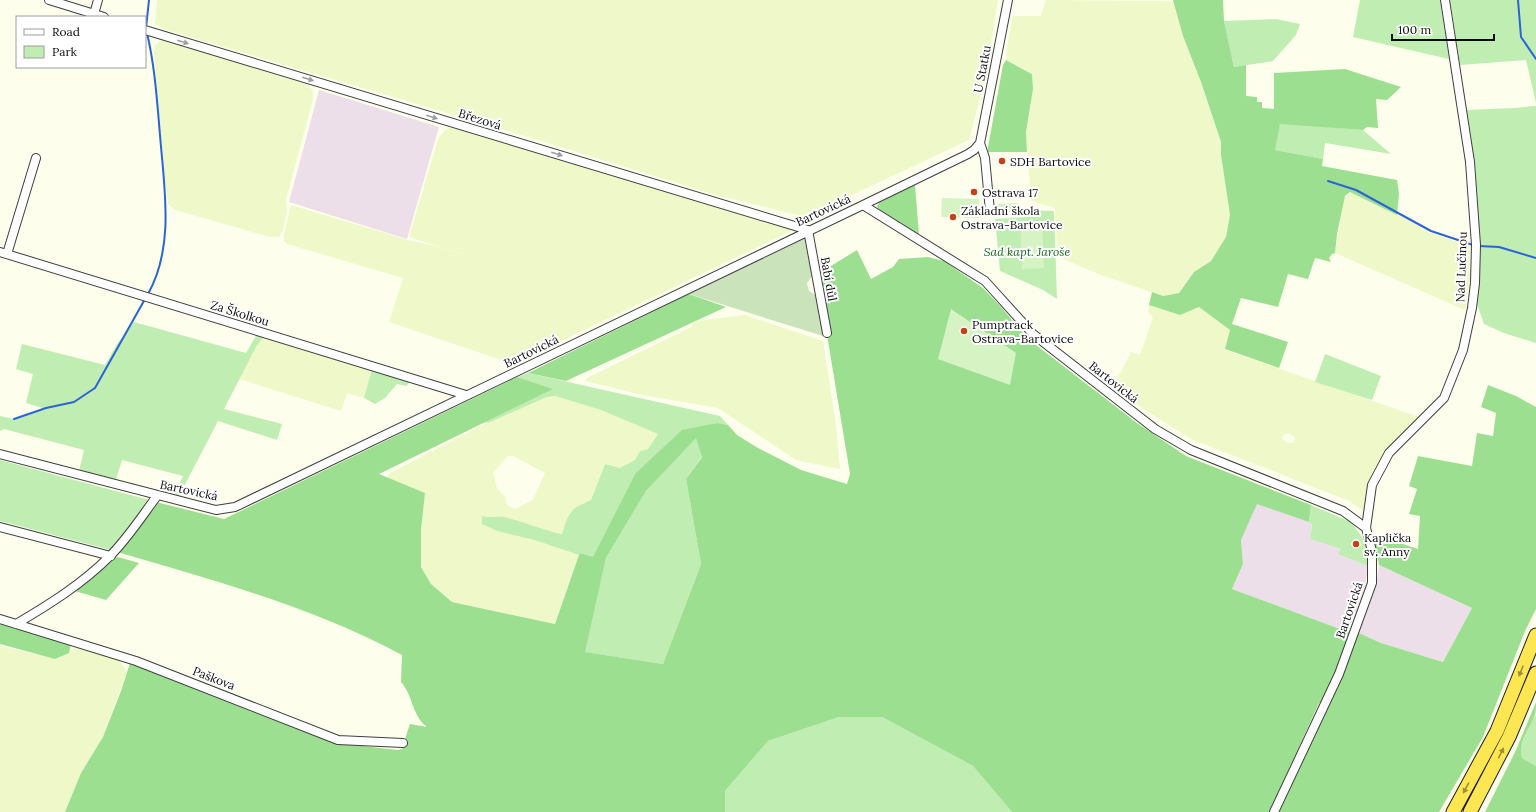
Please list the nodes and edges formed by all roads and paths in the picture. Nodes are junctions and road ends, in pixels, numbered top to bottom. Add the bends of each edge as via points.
1 (49, 0) edge
2 (98, 0) edge
3 (1008, 0) edge
4 (1445, 0) edge
5 (94, 14) junction
6 (101, 16) edge
7 (146, 30) edge
8 (980, 143) junction
9 (36, 158) dead end
10 (863, 205) junction
11 (990, 211) dead end
12 (808, 230) junction
13 (3, 253) edge
14 (827, 333) dead end
15 (466, 395) junction
16 (0, 454) edge
17 (158, 496) junction
18 (0, 527) edge
19 (1366, 528) junction
20 (111, 556) junction
21 (0, 620) edge
22 (16, 624) junction
23 (1536, 634) edge
24 (1536, 674) edge
25 (403, 743) dead end
26 (1274, 812) edge
27 (1453, 812) edge
28 (1470, 812) edge

1 - 5 street
2 - 5 street
3 - 8 street, U Statku
4 - 19 street, Nad Lučinou via 1470,162 1476,245 1472,308 1463,350 1444,398 1388,453 1372,485
5 - 6 street
7 -> 12 street, Březová
8 - 10 street via 968,154
8 - 11 street, U Statku via 985,158
9 - 13 street, Za Školkou
10 - 12 street, Bartovická
10 - 19 street, Bartovická via 985,281 1033,334 1155,429 1191,450 1343,511
12 - 14 street, Babí důl
12 - 15 street, Bartovická
13 - 15 street, Za Školkou
15 - 17 street, Bartovická via 235,507 216,510
16 - 17 street, Bartovická
17 - 20 street
18 - 20 street
19 - 26 street, Bartovická via 1372,551 1372,583 1339,674
20 - 22 street via 65,595
21 - 22 street, Paškova
22 - 25 street, Paškova via 136,661 338,740
23 -> 27 highway via 1496,731
28 -> 24 highway via 1509,737

